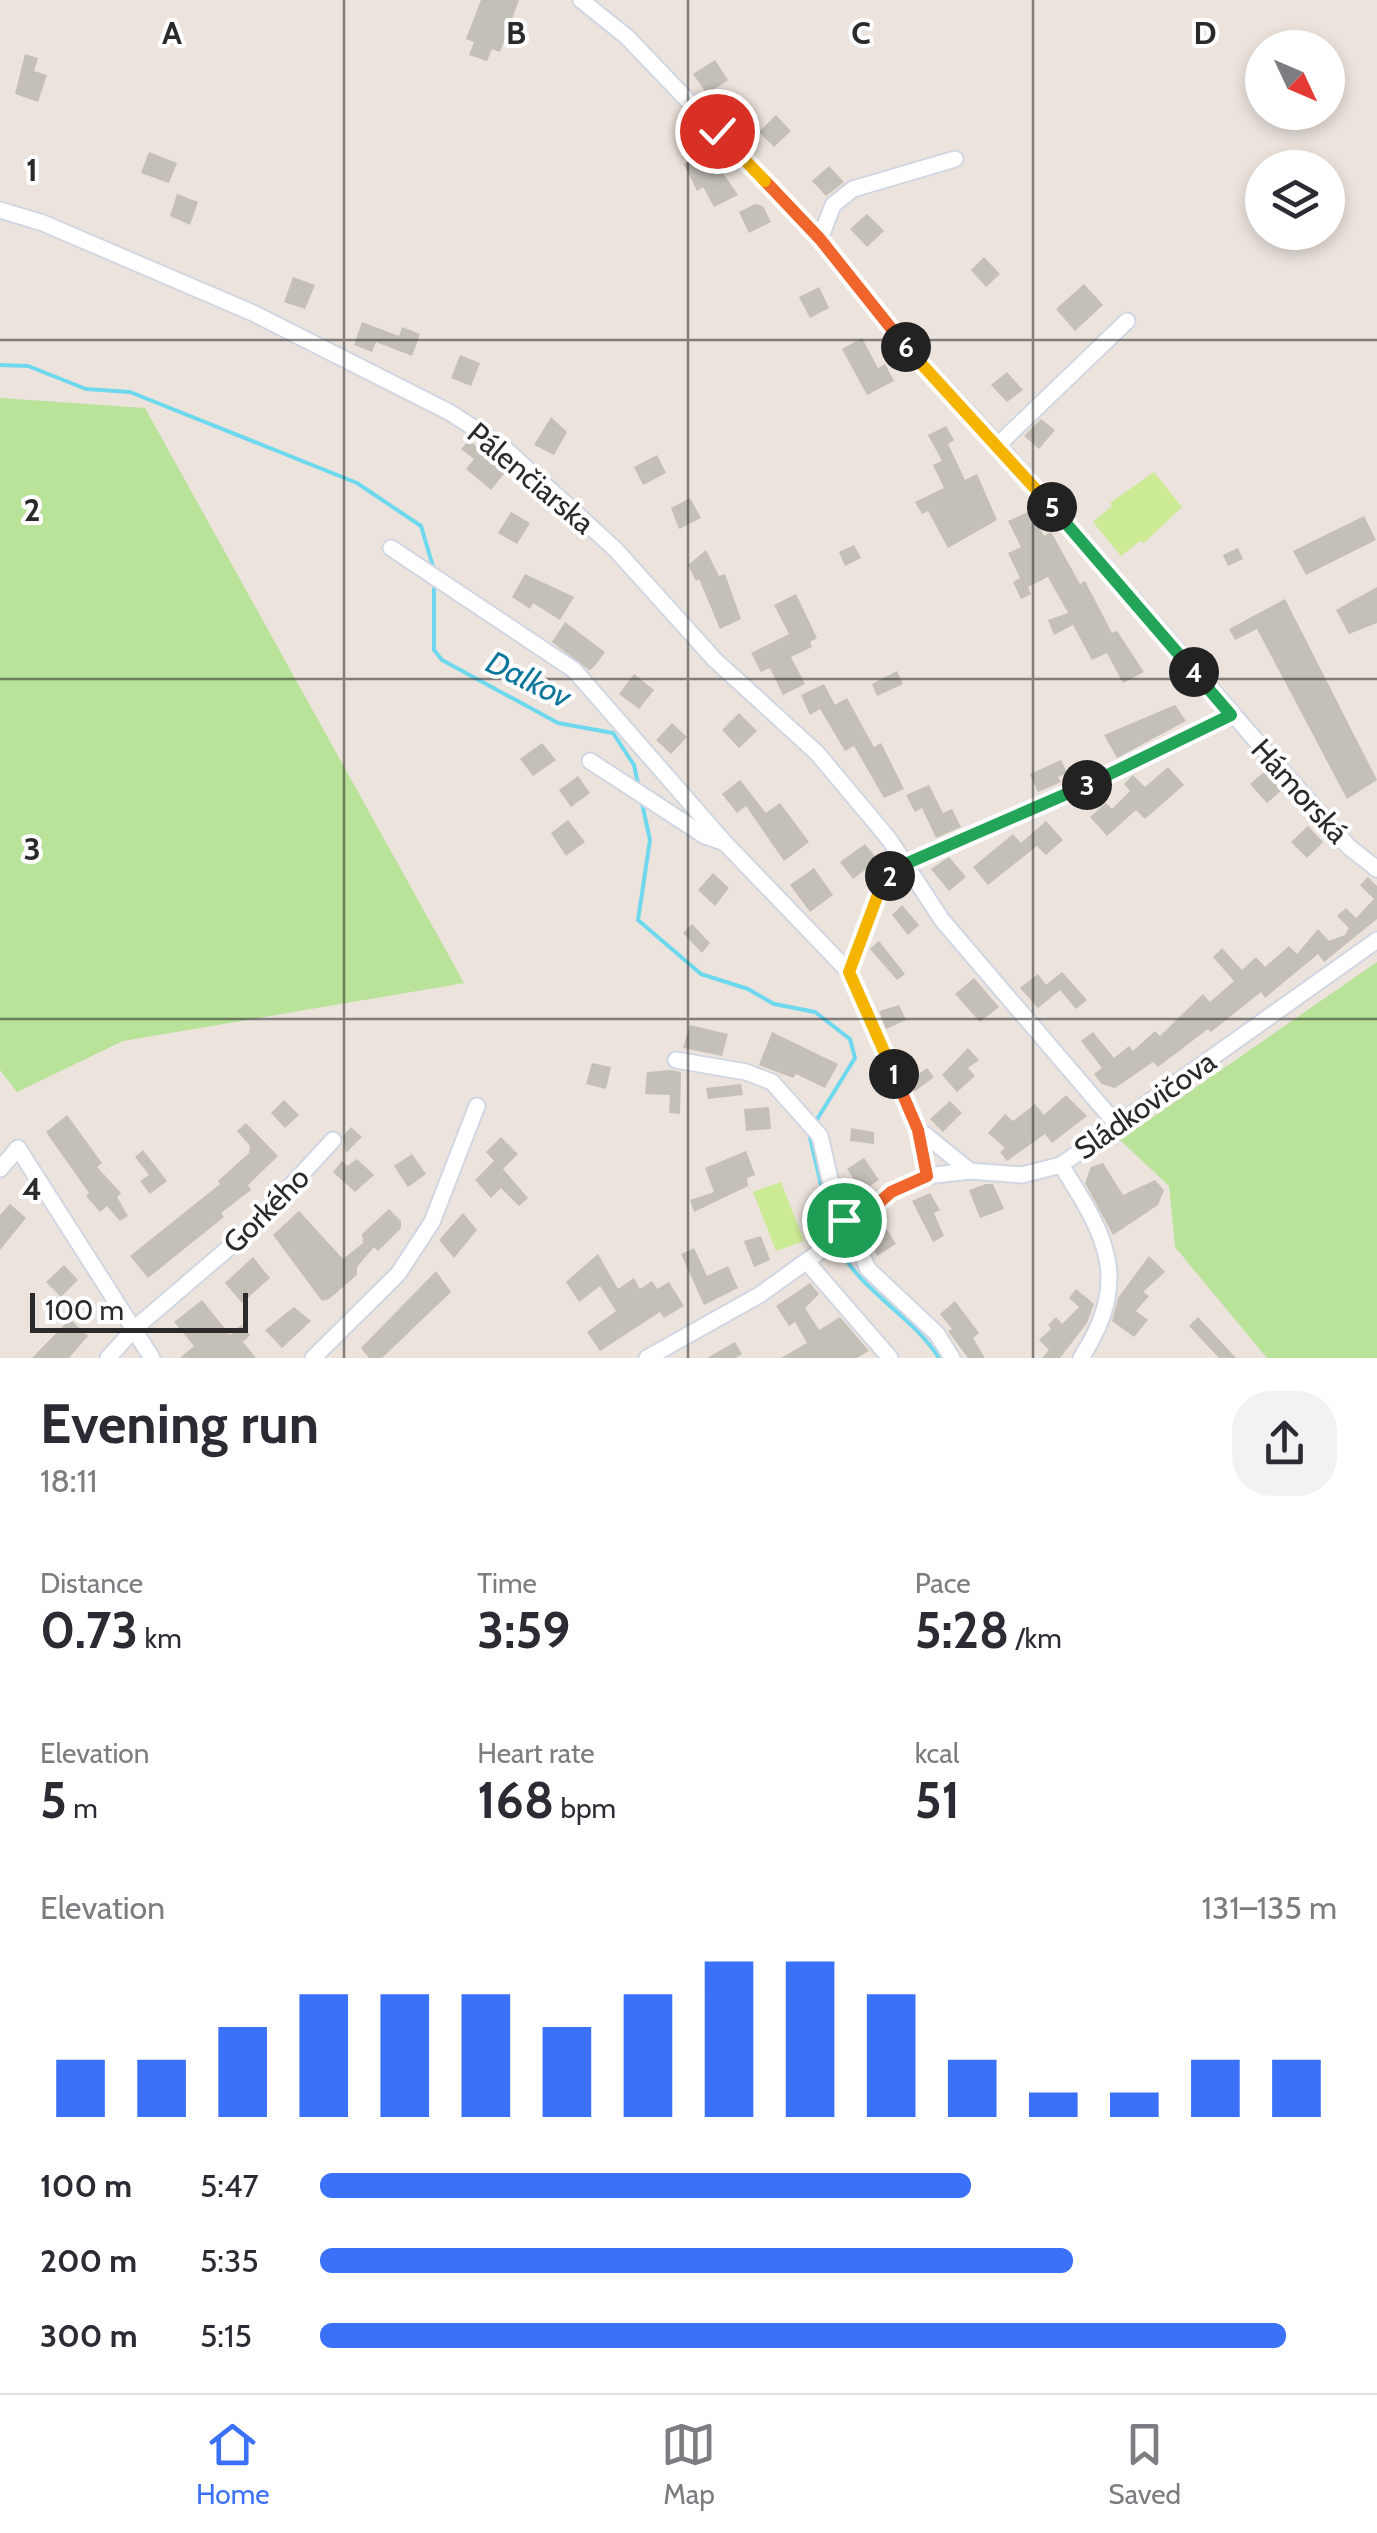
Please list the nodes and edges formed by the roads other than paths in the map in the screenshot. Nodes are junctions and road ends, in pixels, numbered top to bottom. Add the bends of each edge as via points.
1 (581, 0) edge
2 (955, 158) dead end
3 (0, 210) edge
4 (820, 239) junction
5 (1127, 321) dead end
6 (998, 445) junction
7 (391, 548) dead end
8 (1231, 715) junction
9 (590, 761) dead end
10 (724, 843) junction
11 (903, 865) junction
12 (1377, 869) edge
13 (1377, 940) edge
14 (849, 972) junction
15 (676, 1060) dead end
16 (477, 1106) dead end
17 (1118, 1126) junction
18 (918, 1130) junction
19 (333, 1140) dead end
20 (1061, 1164) junction
21 (0, 1169) edge
22 (970, 1171) junction
23 (927, 1176) junction
24 (840, 1237) junction
25 (807, 1262) junction
26 (134, 1329) junction
27 (108, 1358) edge
28 (152, 1358) edge
29 (312, 1358) edge
30 (647, 1358) edge
31 (890, 1358) edge
32 (952, 1358) edge
33 (1081, 1358) edge

1 - 4 street, Hámorská via 627,37
2 - 4 street via 853,189 833,205
3 - 11 street, Pálenčiarska via 253,313 450,412 502,446 615,549 716,660 817,753
4 - 6 street, Hámorská via 897,337
5 - 6 street
6 - 8 street, Hámorská
7 - 10 street via 574,670
8 - 11 street
8 - 12 street, Hámorská via 1348,847
9 - 10 street
10 - 14 street
11 - 14 street via 883,881
11 - 17 street, Pálenčiarska via 995,985
13 - 17 street, Sládkovičova
14 - 18 street
15 - 24 street via 772,1082 818,1134
16 - 29 street via 432,1222 398,1274
17 - 20 street, Sládkovičova
18 - 22 street
18 - 23 street
19 - 26 street, Gorkého via 252,1228
20 - 22 street, Sládkovičova via 1022,1175
20 - 33 street via 1101,1226 1108,1258 1103,1324
21 - 26 street via 18,1148
22 - 23 street, Sládkovičova
23 - 24 street, Sládkovičova via 891,1192
24 - 25 street, Sládkovičova
24 - 32 street via 937,1334
25 - 30 street, Sládkovičova
25 - 31 street
26 - 27 street, Gorkého
26 - 28 street

